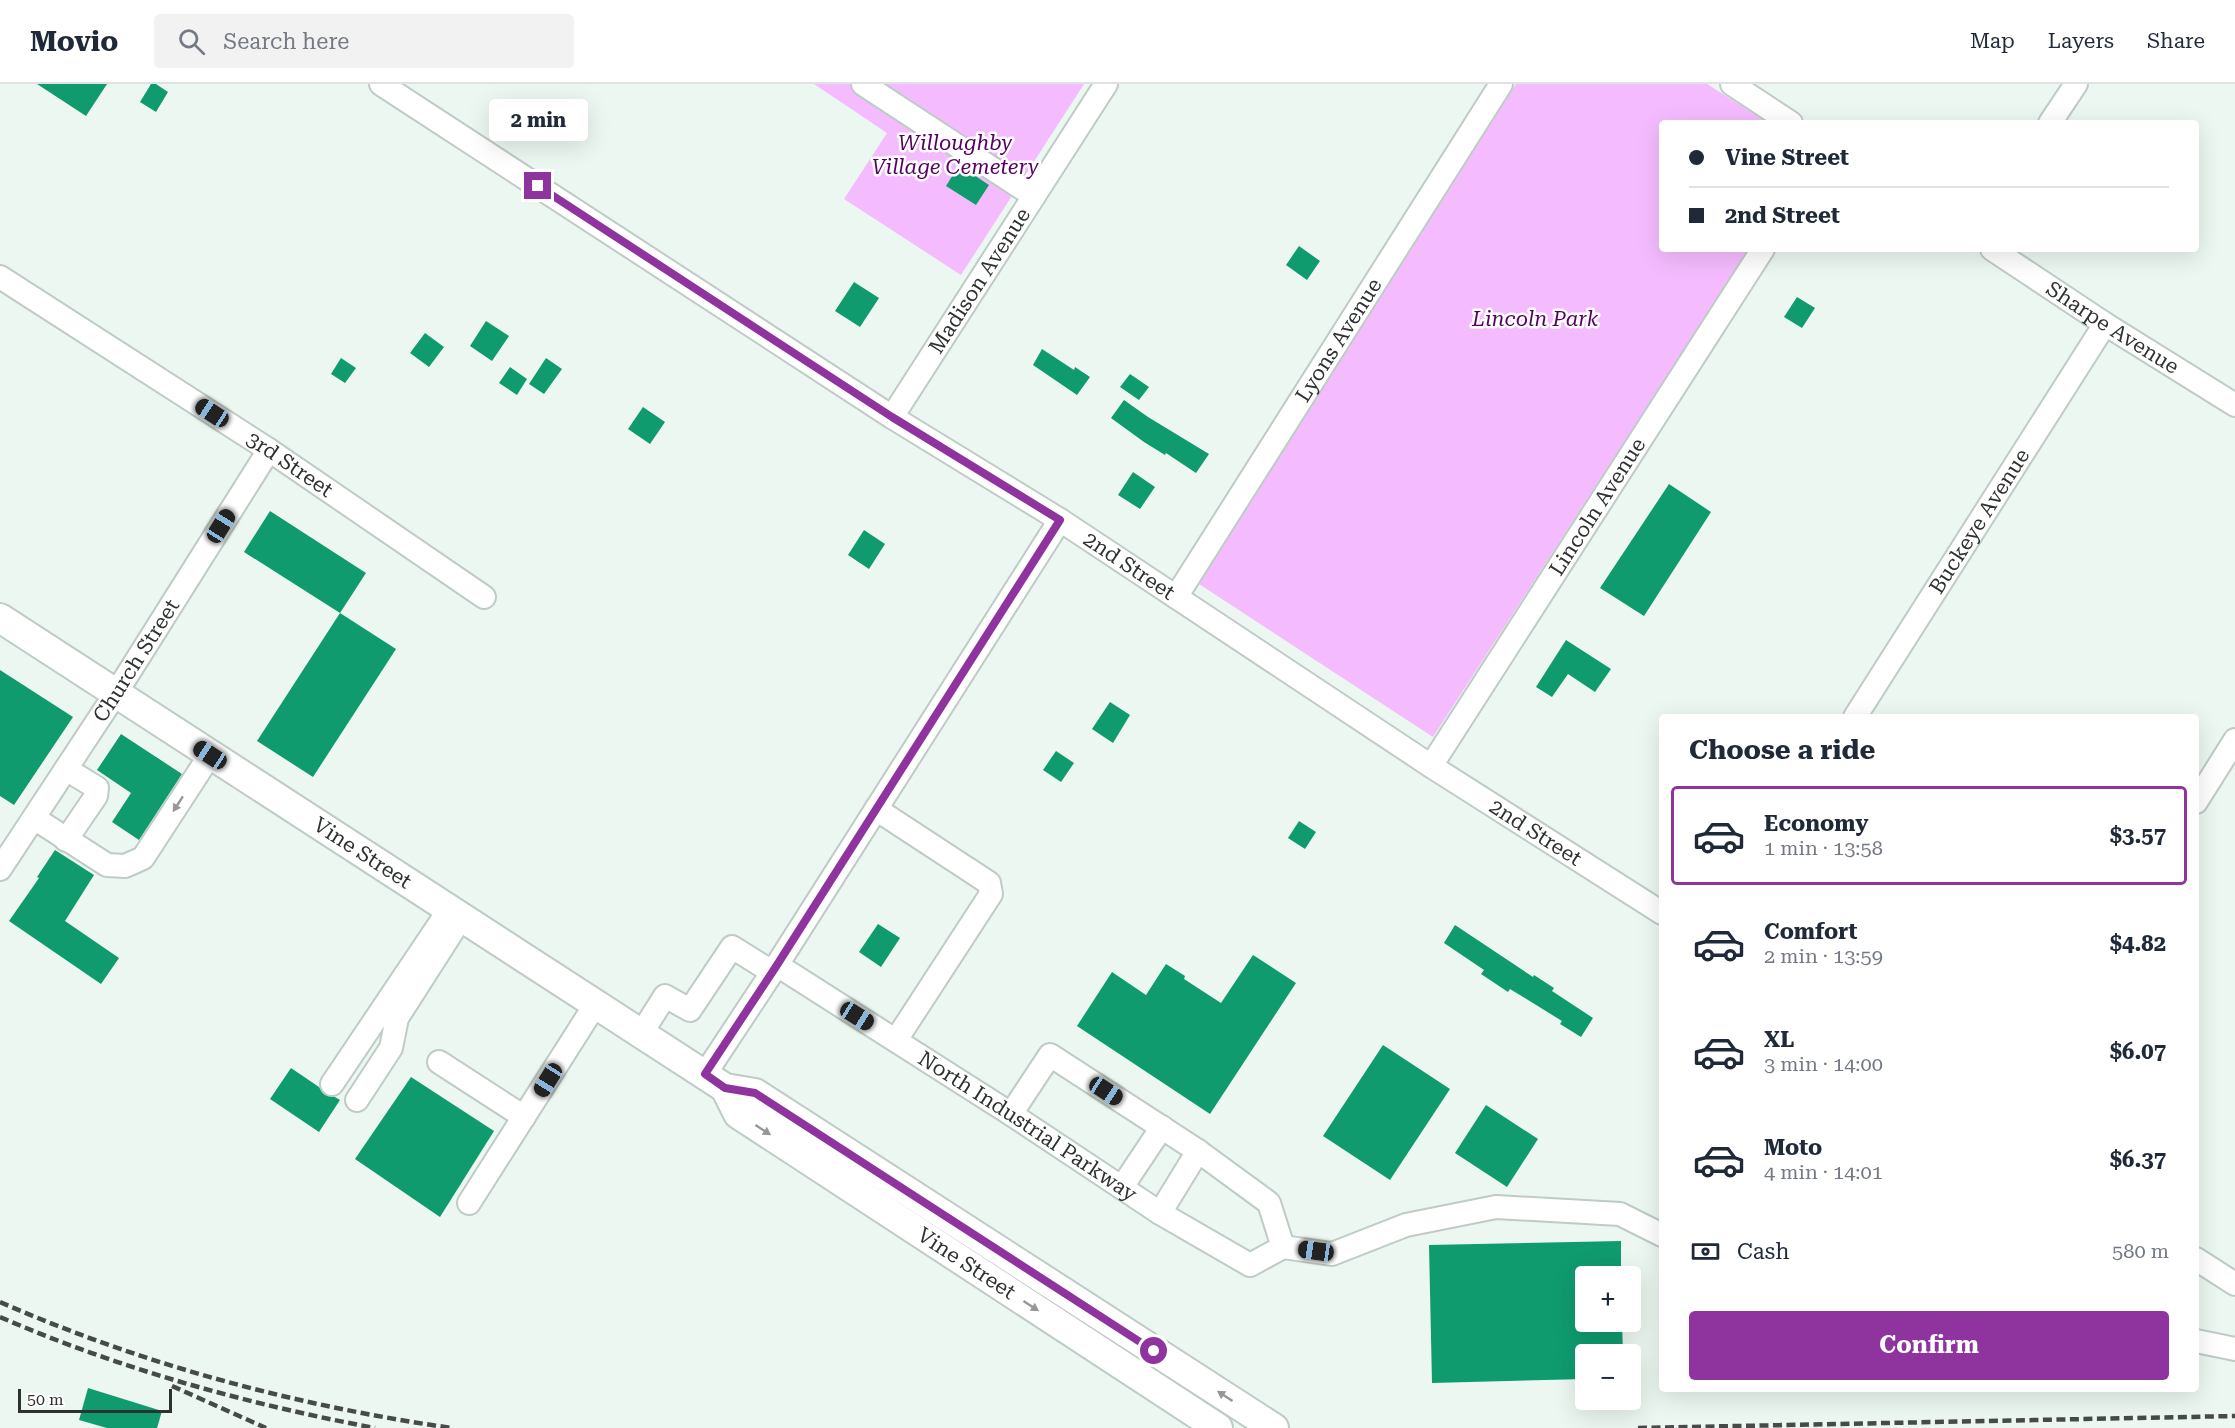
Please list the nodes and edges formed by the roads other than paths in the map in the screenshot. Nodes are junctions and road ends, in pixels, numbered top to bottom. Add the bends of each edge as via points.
1 (381, 84) edge
2 (1106, 84) edge
3 (1501, 84) edge
4 (1732, 84) edge
5 (2076, 84) edge
6 (872, 86) edge
7 (1786, 120) edge
8 (2052, 120) edge
9 (1034, 196) junction
10 (1761, 252) edge
11 (1997, 252) edge
12 (0, 277) edge
13 (2105, 324) junction
14 (2235, 405) edge
15 (892, 417) junction
16 (269, 450) junction
17 (1060, 520) junction
18 (484, 597) dead end
19 (1176, 597) junction
20 (0, 618) edge
21 (116, 693) junction
22 (1857, 714) edge
23 (2235, 740) edge
24 (210, 755) junction
25 (1431, 766) junction
26 (66, 769) junction
27 (2199, 797) edge
28 (876, 809) junction
29 (34, 818) junction
30 (66, 840) junction
31 (7, 842) edge
32 (0, 869) edge
33 (1659, 912) edge
34 (455, 914) junction
35 (775, 969) junction
36 (595, 1005) junction
37 (641, 1034) junction
38 (896, 1040) junction
39 (439, 1062) dead end
40 (715, 1081) junction
41 (332, 1084) dead end
42 (357, 1100) dead end
43 (1011, 1114) junction
44 (524, 1117) junction
45 (1162, 1127) junction
46 (1198, 1151) junction
47 (1122, 1187) junction
48 (469, 1203) dead end
49 (1160, 1213) junction
50 (1659, 1234) edge
51 (1283, 1247) junction
52 (2199, 1261) edge
53 (2235, 1284) edge
54 (2199, 1342) edge
55 (2235, 1349) edge
56 (1218, 1428) edge
57 (1274, 1428) edge

1 - 15 street, 2nd Street
2 - 9 street, Madison Avenue
3 - 19 street, Lyons Avenue
4 - 7 street
5 - 8 street
6 - 9 street
9 - 15 street, Madison Avenue
10 - 25 street, Lincoln Avenue
11 - 13 street, Sharpe Avenue
12 - 16 street, 3rd Street
13 - 14 street, Sharpe Avenue
13 - 22 street, Buckeye Avenue
15 - 17 street, 2nd Street
16 - 18 street, 3rd Street
16 - 21 street, Church Street
17 - 19 street, 2nd Street
17 - 28 street
19 - 25 street, 2nd Street
20 - 21 main road, Vine Street
21 - 24 main road, Vine Street
21 - 26 street, Church Street
23 - 27 street
24 -> 30 street via 143,858 125,866 107,865
24 - 34 main road, Vine Street
25 - 33 street, 2nd Street
26 - 29 street, Church Street
26 - 30 street via 97,788 96,796
28 - 35 street
28 - 38 street via 989,883 991,894
29 - 30 street
29 - 31 street, Church Street
31 - 32 street, Church Street
34 - 36 main road, Vine Street
34 - 41 street
34 - 42 street via 397,1018 391,1048
35 - 37 street, North Industrial Parkway via 732,947 690,1010 665,996
35 - 38 street, North Industrial Parkway
35 - 40 street
36 - 37 main road, Vine Street
36 - 44 street
37 - 40 main road, Vine Street
38 - 43 street, North Industrial Parkway
39 - 44 street
40 -> 56 main road, Vine Street via 738,1114
57 -> 40 main road, Vine Street via 755,1093
43 - 45 street via 1050,1055
43 - 47 street, North Industrial Parkway
44 - 48 street
45 - 46 street
45 - 47 street
46 - 49 street
46 - 51 street via 1269,1203
47 - 49 street, North Industrial Parkway
49 - 51 street, North Industrial Parkway via 1250,1265
50 - 51 street via 1620,1214 1496,1207 1406,1225 1332,1254
52 - 53 street
54 - 55 street

